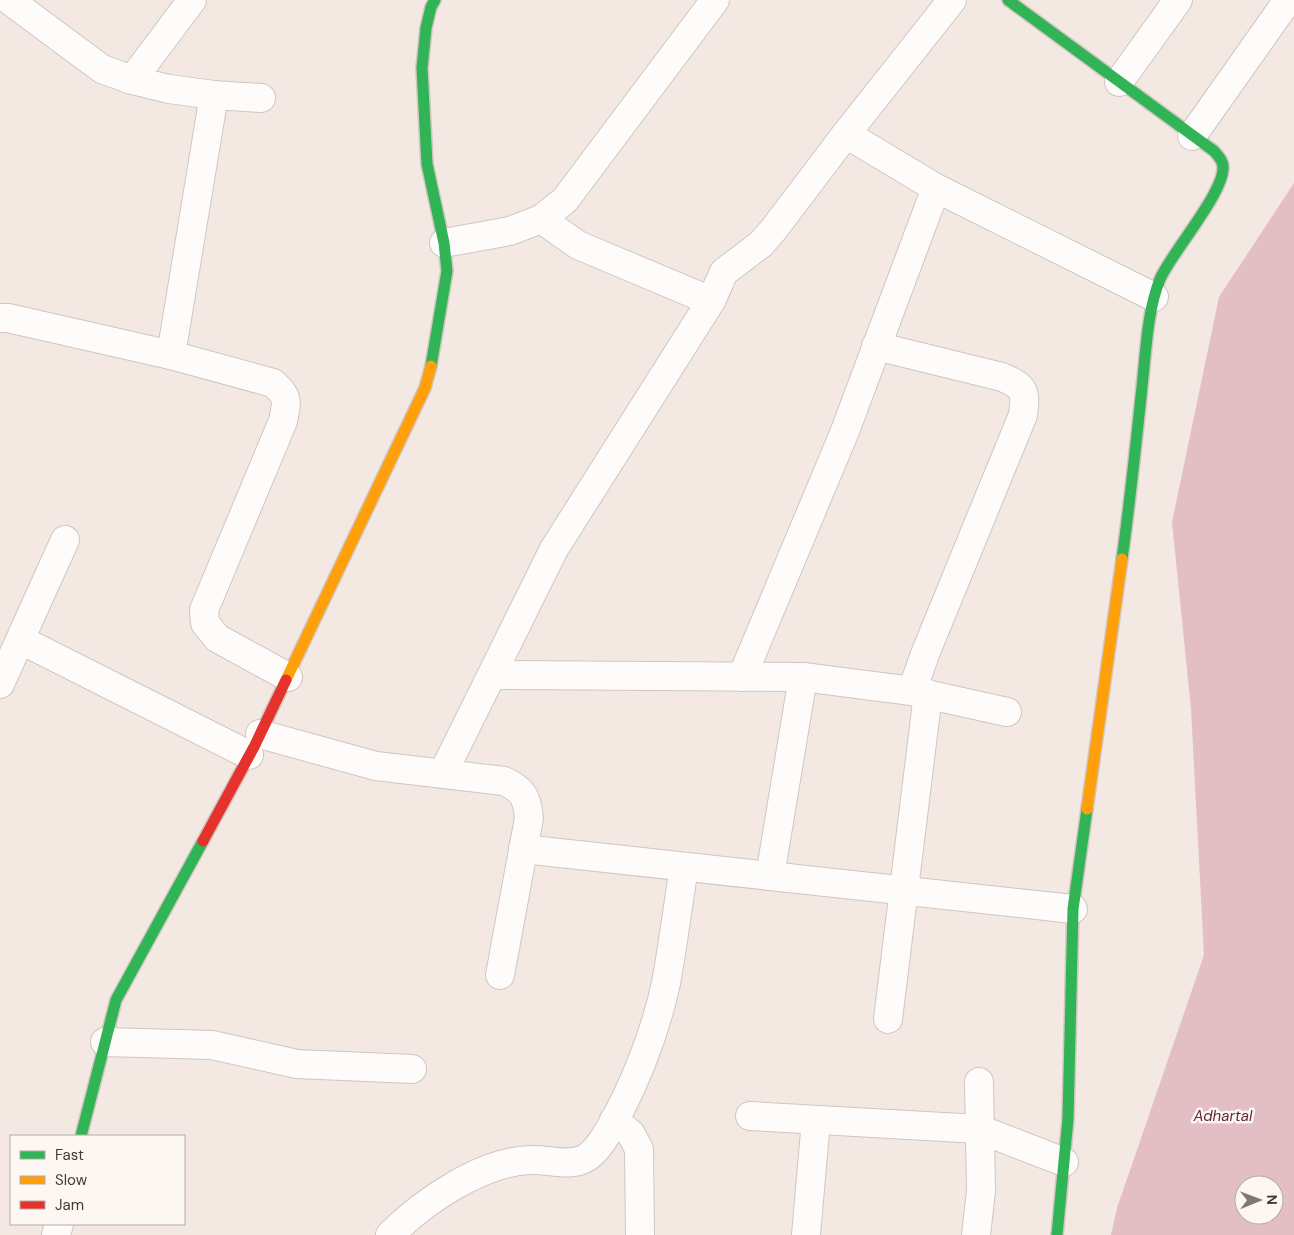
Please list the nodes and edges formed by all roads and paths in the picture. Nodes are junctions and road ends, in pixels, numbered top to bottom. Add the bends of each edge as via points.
1 (9, 0) edge
2 (192, 0) edge
3 (435, 0) edge
4 (715, 0) edge
5 (952, 0) edge
6 (1008, 0) edge
7 (1178, 0) edge
8 (1288, 0) edge
9 (132, 80) junction
10 (1118, 82) junction
11 (214, 95) junction
12 (261, 98) dead end
13 (846, 134) junction
14 (1192, 136) junction
15 (936, 188) junction
16 (541, 219) junction
17 (444, 242) junction
18 (1154, 297) junction
19 (711, 301) junction
20 (0, 318) edge
21 (876, 346) junction
22 (171, 356) junction
23 (65, 540) dead end
24 (21, 640) junction
25 (492, 675) junction
26 (288, 677) junction
27 (742, 677) junction
28 (803, 677) junction
29 (0, 684) edge
30 (920, 693) junction
31 (1007, 712) dead end
32 (255, 744) junction
33 (443, 773) junction
34 (523, 849) junction
35 (684, 867) junction
36 (770, 876) junction
37 (903, 891) junction
38 (1073, 909) junction
39 (500, 975) dead end
40 (888, 1019) dead end
41 (105, 1042) junction
42 (412, 1069) dead end
43 (979, 1082) dead end
44 (750, 1116) dead end
45 (614, 1120) junction
46 (816, 1120) junction
47 (979, 1129) junction
48 (81, 1135) edge
49 (1064, 1162) junction
50 (390, 1235) edge
51 (640, 1235) edge
52 (806, 1235) edge
53 (976, 1235) edge
54 (1056, 1235) edge

1 - 9 street via 102,69
2 - 9 street
3 - 17 street via 426,28 422,68 428,164
4 - 16 street via 565,200
5 - 13 street
6 - 10 street
7 - 10 street
8 - 14 street
9 - 11 street
10 - 14 street
11 - 12 street
11 - 22 street
13 - 15 street
13 - 19 street via 761,244 724,272
14 - 18 street via 1220,159 1220,179 1161,277
15 - 18 street
15 - 21 street
16 - 17 street via 510,231
16 - 19 street via 578,245
17 - 26 street via 448,271 426,388
18 - 38 street via 1130,500
19 - 25 street via 554,549
20 - 22 street
21 - 27 street via 845,431
21 - 30 street via 1002,377 1022,388 1025,398 1023,415 925,654
22 - 26 street via 273,383 283,392 286,404 283,421 204,610 205,623 217,638
23 - 24 street
24 - 29 street
24 - 32 street
25 - 27 street
25 - 33 street
26 - 32 street
27 - 28 street
28 - 30 street
28 - 36 street
30 - 31 street
30 - 37 street
32 - 33 street via 376,766
32 - 41 street via 116,1000
33 - 34 street via 504,781 517,788 524,797 529,818
34 - 35 street
34 - 39 street
35 - 36 street
35 - 45 street via 665,984 648,1046
36 - 37 street
37 - 38 street
37 - 40 street
38 - 49 street via 1068,1120
41 - 42 street via 212,1045 297,1064
41 - 48 street
43 - 47 street
44 - 46 street
45 - 50 street via 597,1148 584,1159 570,1162 530,1160 473,1175 432,1198
45 - 51 street via 631,1134 639,1149
46 - 47 street
46 - 52 street
47 - 49 street
47 - 53 street via 980,1191
49 - 54 street

